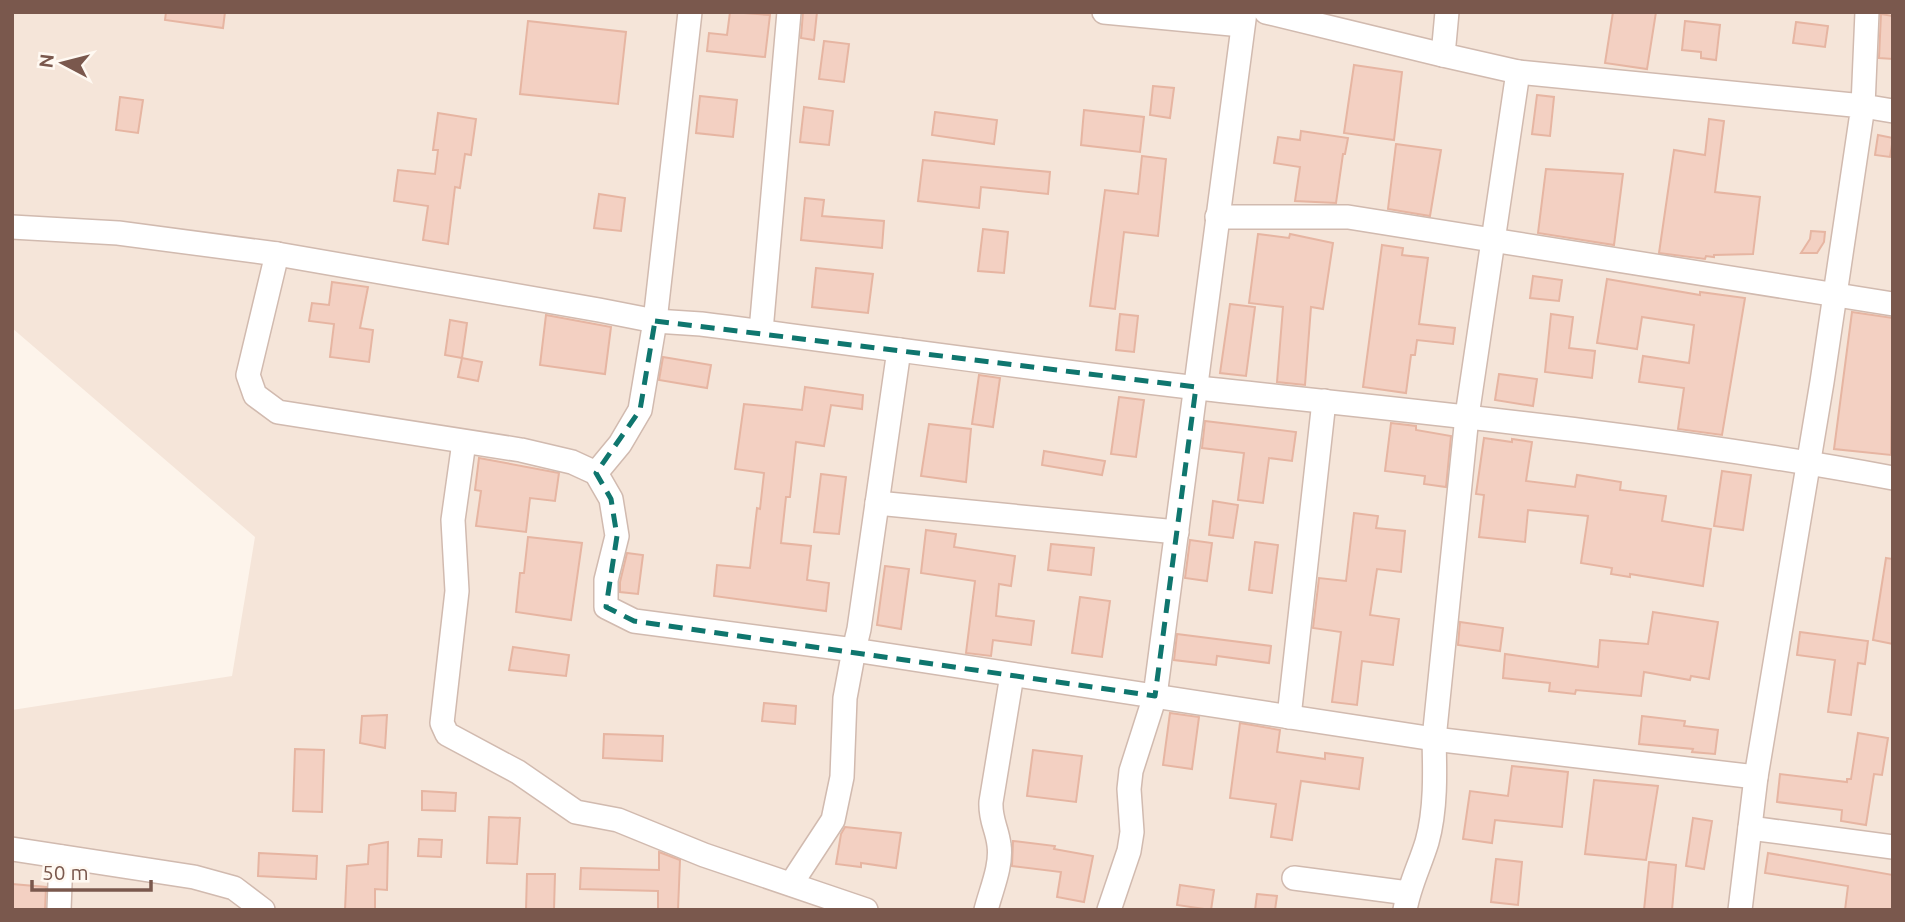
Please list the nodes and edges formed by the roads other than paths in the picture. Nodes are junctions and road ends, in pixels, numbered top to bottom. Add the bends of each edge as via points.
1 (690, 12) edge
2 (789, 12) edge
3 (1104, 12) edge
4 (1266, 12) edge
5 (1447, 12) edge
6 (1867, 12) edge
7 (1243, 19) edge
8 (1443, 55) junction
9 (1517, 72) junction
10 (1863, 106) junction
11 (1893, 111) edge
12 (1217, 217) junction
13 (12, 226) edge
14 (1494, 240) junction
15 (278, 254) junction
16 (1833, 295) junction
17 (1893, 304) edge
18 (655, 321) junction
19 (761, 331) junction
20 (900, 350) junction
21 (1196, 387) junction
22 (1324, 401) junction
23 (1467, 415) junction
24 (464, 442) junction
25 (1809, 463) junction
26 (596, 473) junction
27 (1893, 478) edge
28 (877, 503) junction
29 (1177, 532) junction
30 (854, 650) junction
31 (1012, 675) junction
32 (1155, 696) junction
33 (1289, 717) junction
34 (1434, 739) junction
35 (1756, 777) junction
36 (1750, 828) junction
37 (1893, 847) edge
38 (12, 849) edge
39 (61, 857) junction
40 (1294, 878) dead end
41 (791, 884) junction
42 (233, 899) edge
43 (1407, 901) edge
44 (59, 910) edge
45 (263, 910) edge
46 (866, 910) edge
47 (986, 910) edge
48 (1110, 910) edge
49 (1740, 910) edge

1 - 18 street
2 - 19 street
3 - 7 street
4 - 8 street
5 - 8 street
6 - 10 street
7 - 12 street
8 - 9 street
9 - 10 street
9 - 14 street
10 - 11 street
10 - 16 street
12 - 14 street via 1348,217
12 - 21 street
13 - 15 street via 118,233
14 - 16 street
14 - 23 street
15 - 18 street
15 - 24 street via 248,374 255,396 278,412
16 - 17 street
16 - 25 street
18 - 19 street
18 - 26 street via 640,410
19 - 20 street
20 - 21 street
20 - 28 street
21 - 22 street
21 - 29 street
22 - 23 street
22 - 33 street
23 - 25 street
23 - 34 street
24 - 26 street via 521,450
24 - 41 street via 453,520 457,591 442,723 447,734 518,772 576,812 618,820
25 - 27 street
25 - 35 street
26 - 30 street via 611,499 617,536 606,580 606,607 634,621
28 - 29 street
28 - 30 street
29 - 32 street
30 - 31 street
30 - 41 street via 845,698 842,776 833,820
31 - 32 street
31 - 47 street via 991,802 990,816 999,845
32 - 33 street
32 - 48 street via 1131,771 1132,832
33 - 34 street
34 - 35 street
34 - 43 street via 1427,840
35 - 36 street
36 - 37 street
36 - 49 street
38 - 39 street
39 - 42 street via 194,877
39 - 44 street
40 - 43 street
41 - 46 street
42 - 45 street

